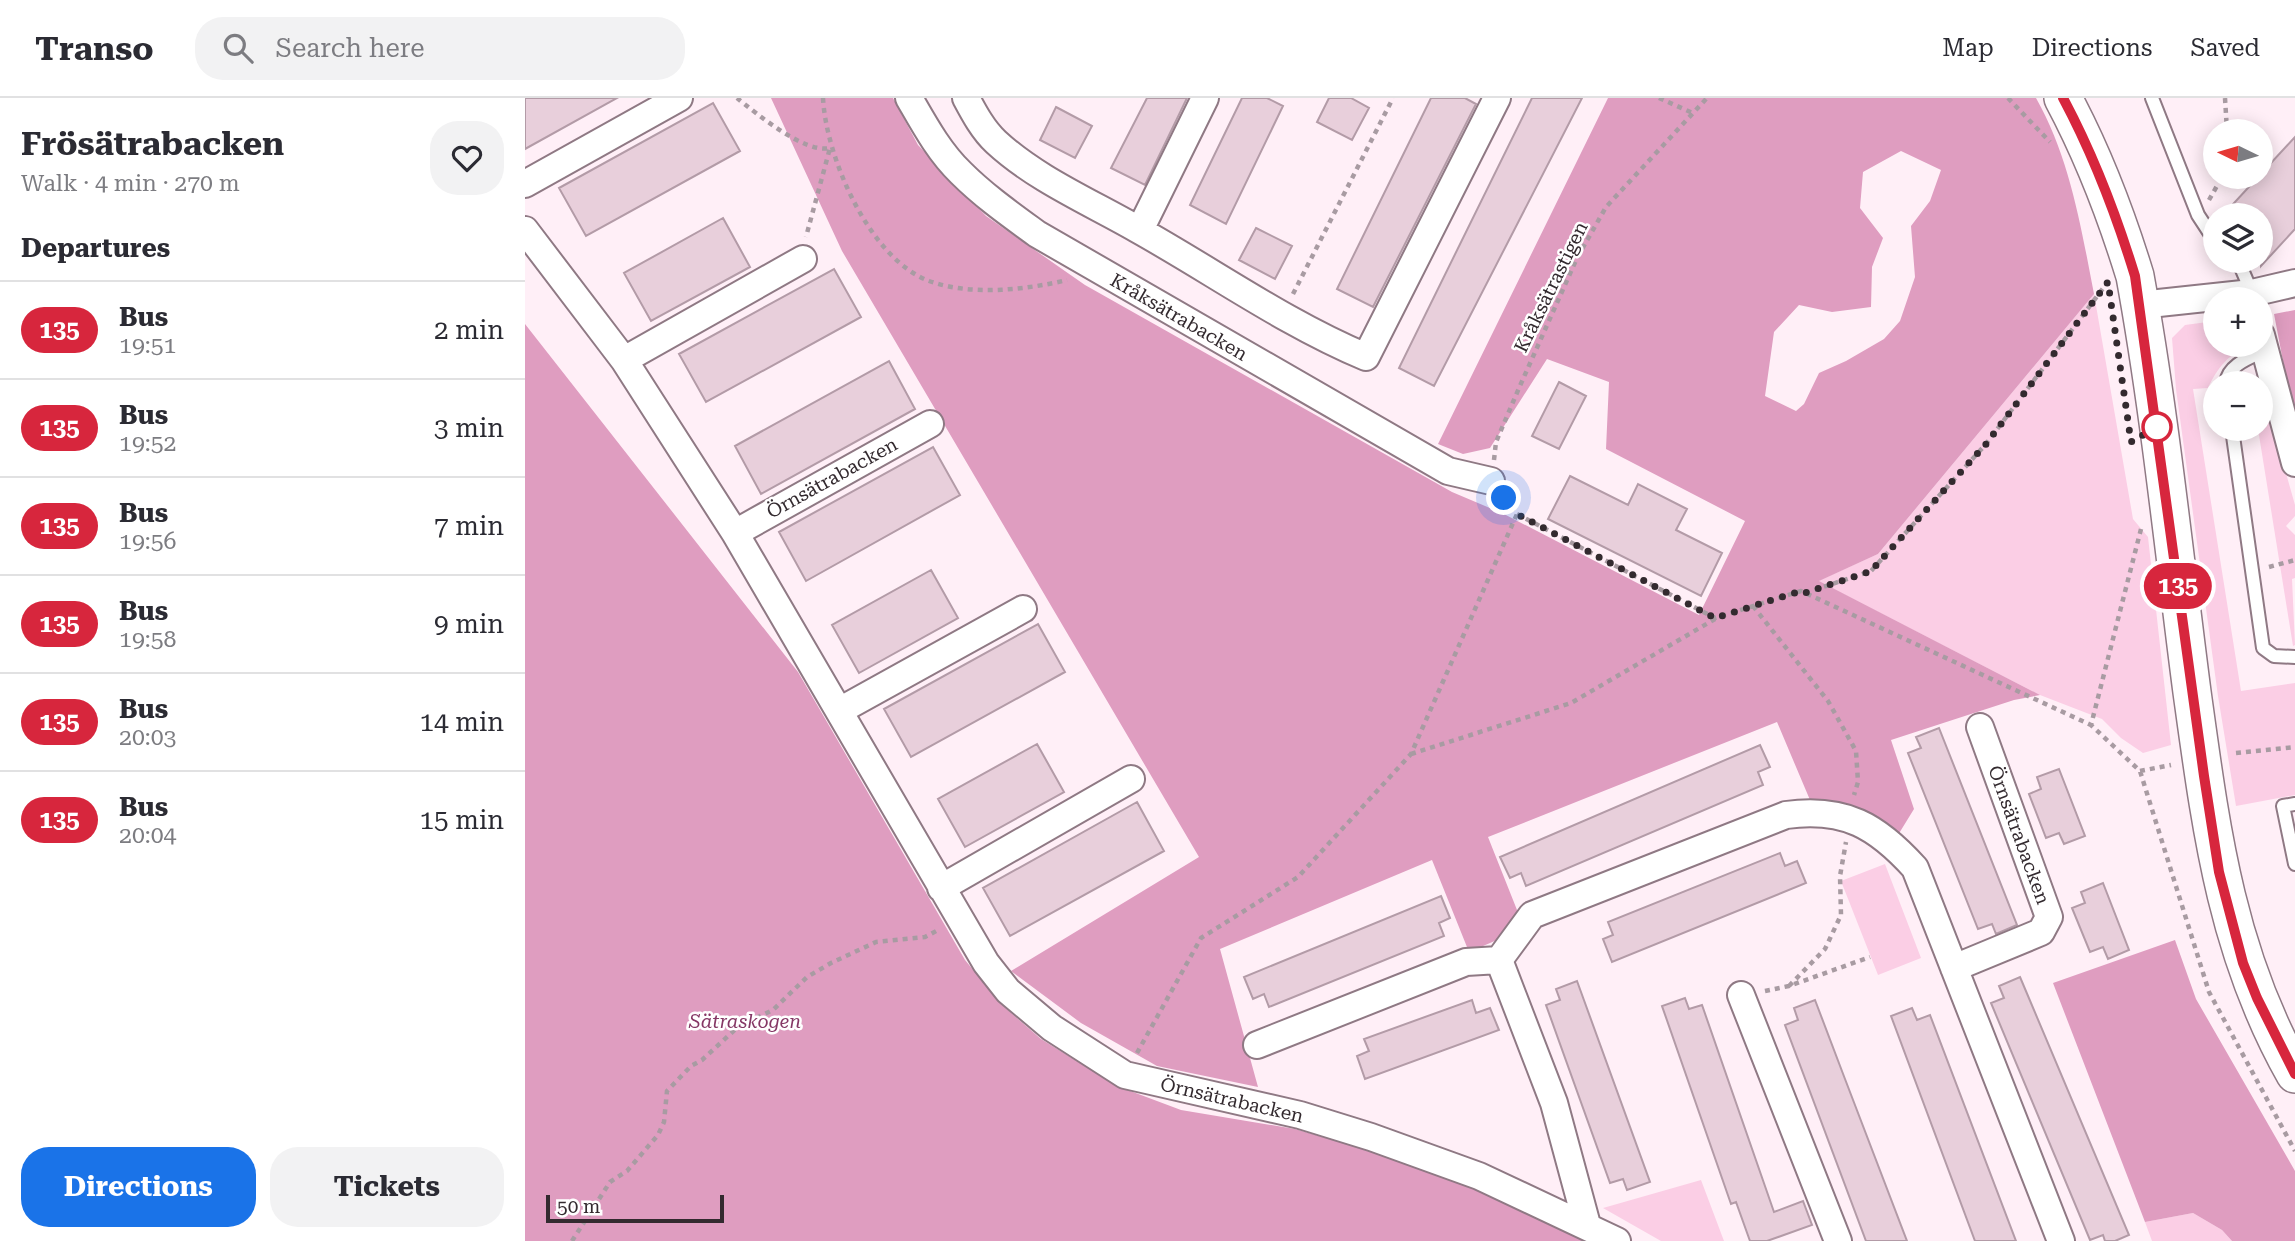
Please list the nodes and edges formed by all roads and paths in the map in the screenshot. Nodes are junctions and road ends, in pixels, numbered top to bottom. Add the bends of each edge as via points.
1 (679, 98) edge
2 (737, 98) edge
3 (823, 98) edge
4 (909, 98) edge
5 (966, 98) edge
6 (1205, 98) edge
7 (1393, 98) edge
8 (1497, 98) edge
9 (1659, 98) edge
10 (1707, 98) edge
11 (2008, 98) edge
12 (2063, 98) edge
13 (2153, 98) edge
14 (2225, 98) edge
15 (1695, 114) junction
16 (2226, 119) edge
17 (2054, 147) dead end
18 (831, 148) junction
19 (525, 184) edge
20 (2203, 223) edge
21 (525, 230) edge
22 (1140, 230) junction
23 (803, 259) joint
24 (1085, 263) junction
25 (2295, 282) edge
26 (2273, 289) edge
27 (2203, 298) edge
28 (2125, 300) junction
29 (1282, 316) junction
30 (2246, 357) edge
31 (2267, 357) edge
32 (624, 360) junction
33 (2232, 371) edge
34 (930, 424) dead end
35 (2234, 441) edge
36 (2295, 463) edge
37 (1491, 481) junction
38 (1517, 514) junction
39 (2143, 522) dead end
40 (735, 533) junction
41 (2295, 560) edge
42 (2252, 572) junction
43 (1805, 593) junction
44 (1753, 606) junction
45 (1023, 609) dead end
46 (1715, 618) junction
47 (2295, 657) edge
48 (839, 711) junction
49 (2091, 725) junction
50 (1980, 727) dead end
51 (2295, 747) edge
52 (2236, 753) dead end
53 (1411, 754) junction
54 (2171, 765) dead end
55 (2140, 771) junction
56 (1132, 779) dead end
57 (2295, 804) edge
58 (1848, 818) junction
59 (2295, 864) edge
60 (941, 888) junction
61 (959, 918) junction
62 (1871, 957) dead end
63 (1499, 960) junction
64 (1954, 968) junction
65 (1789, 986) junction
66 (1741, 995) joint
67 (1257, 1045) dead end
68 (2295, 1074) edge
69 (1125, 1075) junction
70 (2295, 1152) edge
71 (1587, 1225) junction
72 (572, 1241) edge
73 (1617, 1241) edge
74 (1838, 1241) edge
75 (2061, 1241) edge

1 - 19 street
2 - 18 path via 801,142
3 - 18 path
4 - 24 street, Kråksätrabacken via 959,172 1037,234
5 - 22 street via 995,142 1034,170
6 - 22 street
7 - 29 path
8 - 29 street via 1366,357
9 - 15 path
10 - 15 path, Kråksätrastigen
11 - 17 path
12 - 28 street via 2114,208 2135,276
13 - 20 lane
14 - 16 path
15 - 37 path, Kråksätrastigen via 1606,207 1577,258 1496,442
18 - 23 path
18 - 24 path via 866,222 894,256 927,280 973,290 1018,287 1074,278
21 - 32 street, Örnsätrabacken
22 - 29 street
23 - 32 street
24 - 37 street, Kråksätrabacken via 1448,471
25 - 26 street
27 - 28 street
28 - 43 path via 2108,282 1986,444 1871,571
28 - 68 street via 2219,872 2243,963
30 - 33 lane
31 - 36 street
32 - 40 street, Örnsätrabacken
34 - 40 street, Örnsätrabacken
35 - 42 lane
37 - 38 path
38 - 46 path
38 - 53 path
39 - 49 path
40 - 48 street, Örnsätrabacken
41 - 42 path
42 - 47 lane via 2263,648 2274,656
43 - 44 path
43 - 49 path
44 - 46 path
44 - 58 path via 1828,701 1856,751 1858,782
45 - 48 street
46 - 53 path via 1570,703
48 - 60 street, Örnsätrabacken
49 - 55 path
50 - 64 street, Örnsätrabacken via 2049,917 2041,932
51 - 52 path
53 - 69 path via 1298,877 1201,938
54 - 55 path
55 - 70 path via 2209,992
56 - 60 street
57 - 59 lane via 2283,806
58 - 63 street via 1810,811 1786,815 1532,915
58 - 64 street via 1891,841 1915,868
58 - 65 path via 1840,876 1841,915 1825,949
60 - 61 street, Örnsätrabacken
61 - 69 street, Örnsätrabacken via 1008,991 1052,1028
61 - 72 path via 925,937 876,942 831,963 807,977 773,1010 739,1026 676,1079 667,1091 658,1135 627,1171 610,1182
62 - 65 path
63 - 67 street via 1466,962
63 - 71 street via 1554,1103
64 - 75 street
65 - 66 path
66 - 74 street
69 - 71 street, Örnsätrabacken via 1300,1115 1371,1137 1479,1176
71 - 73 street, Örnsätrabacken

